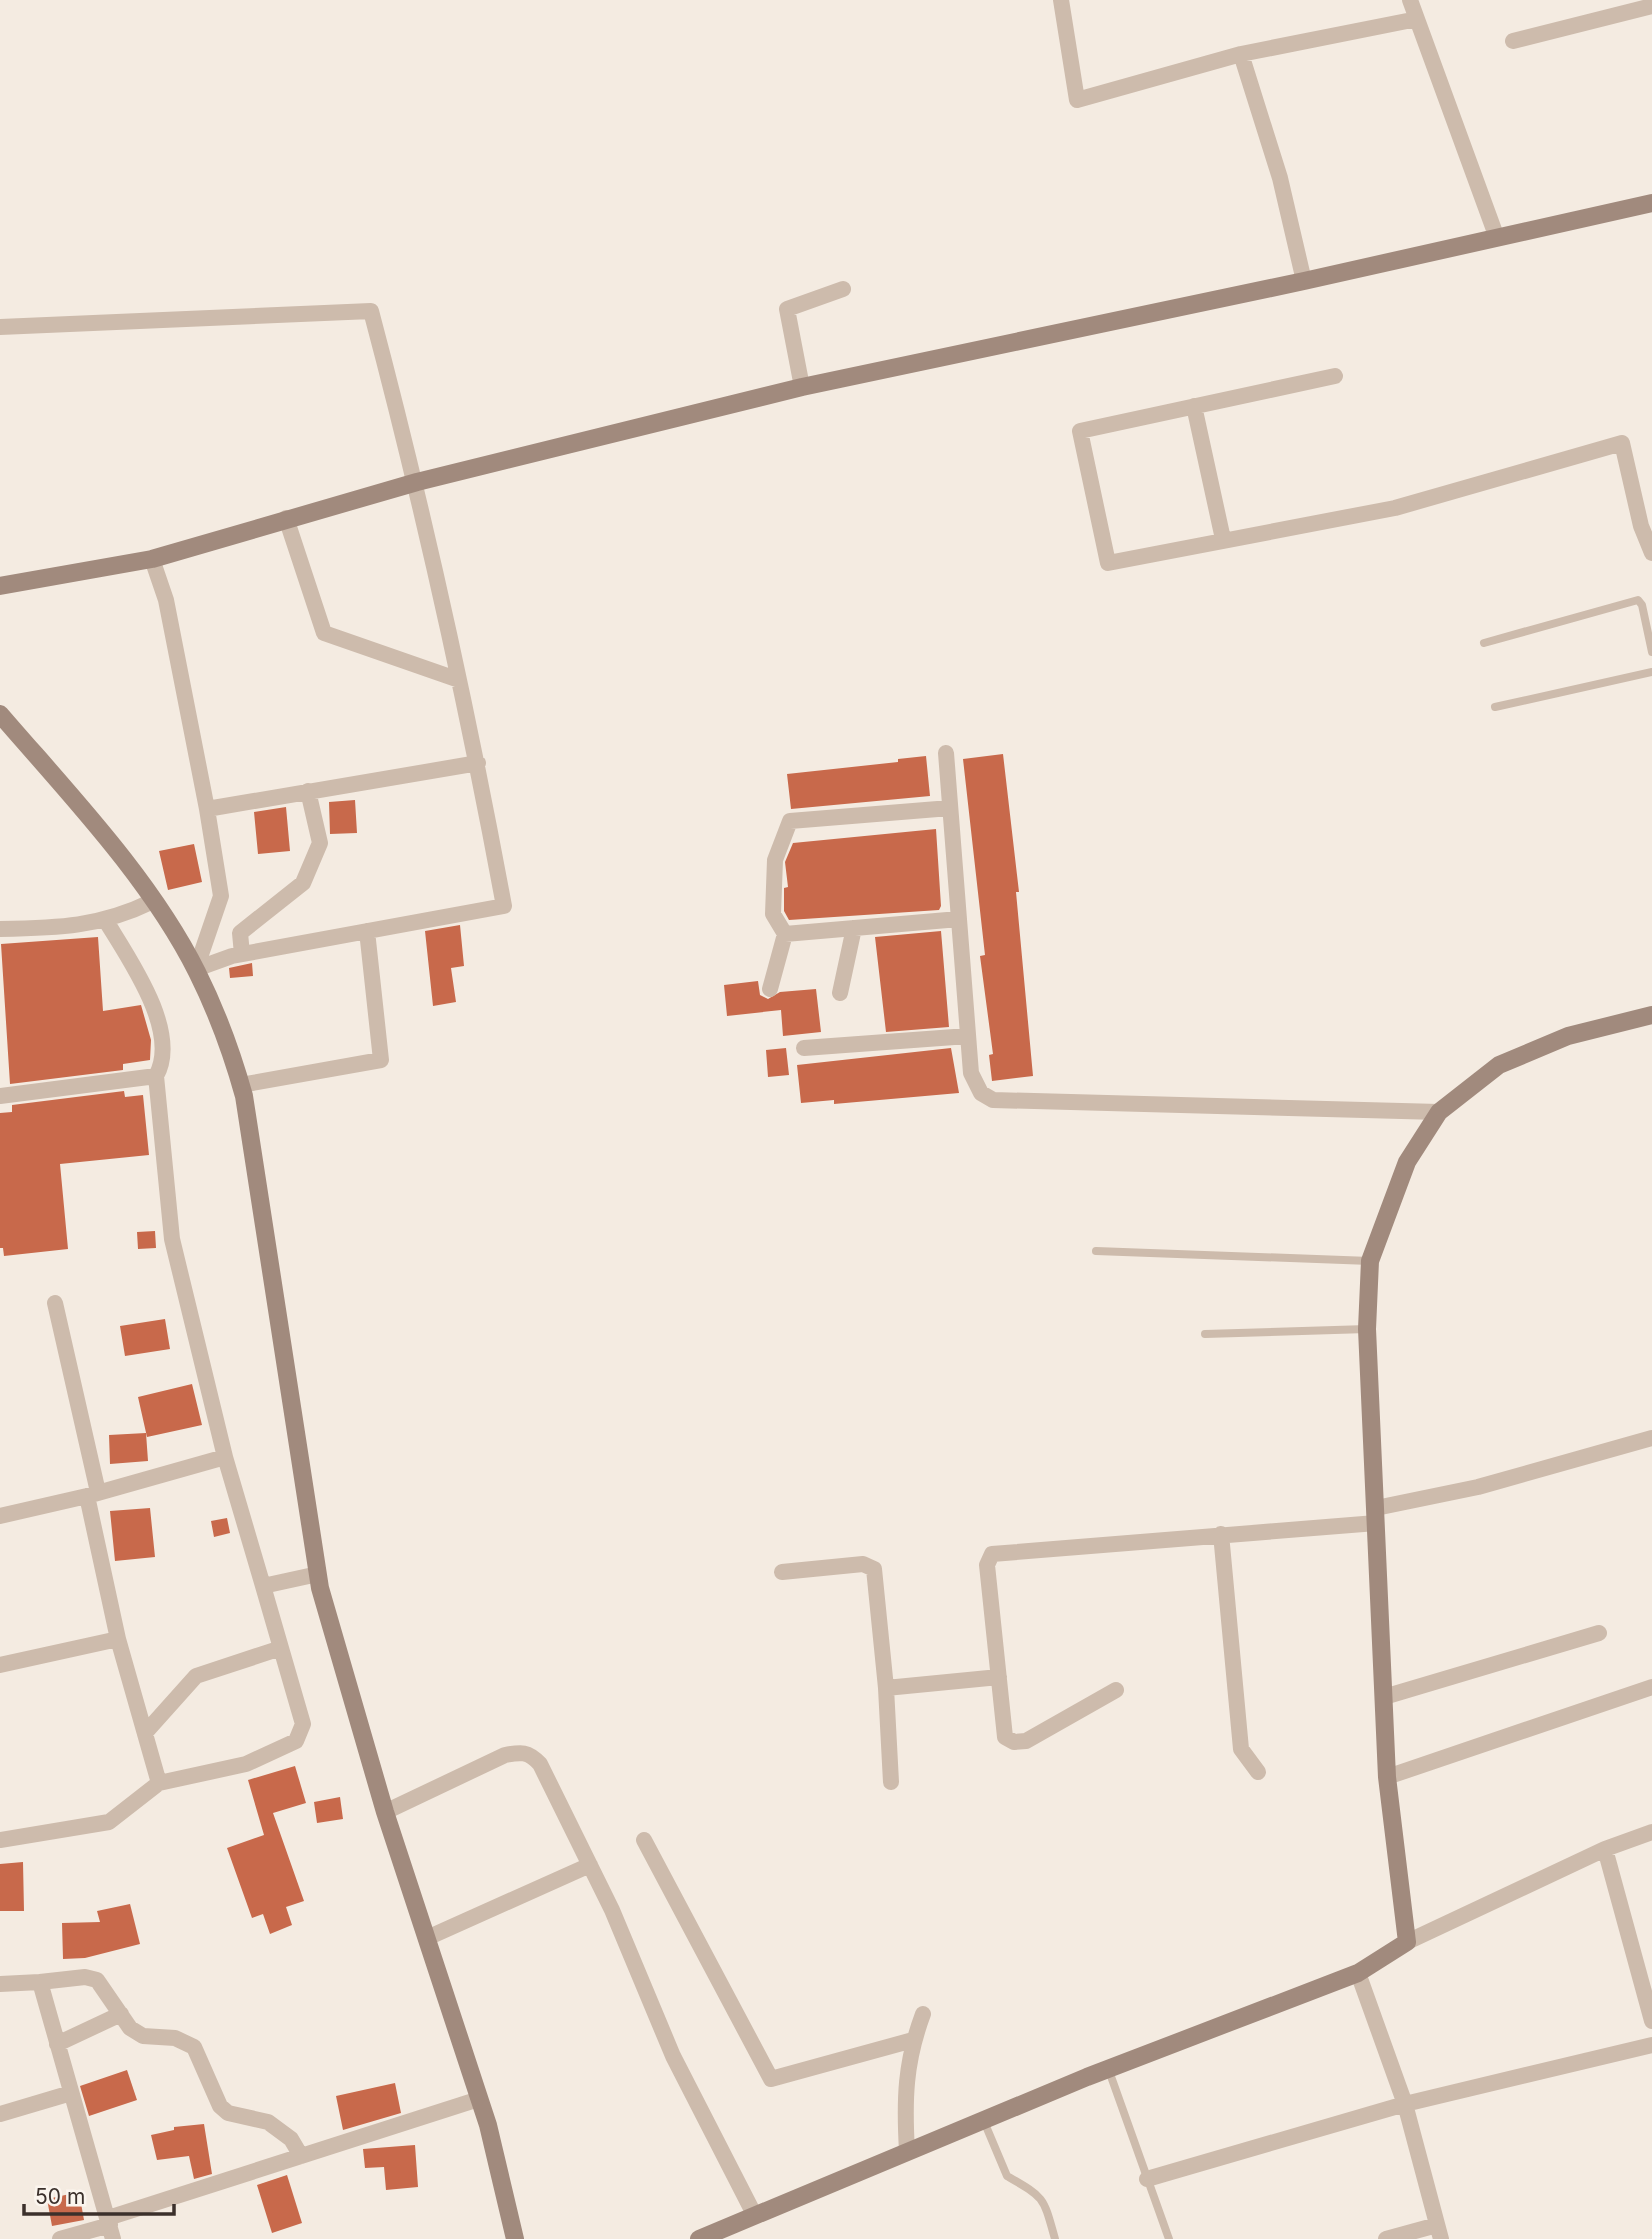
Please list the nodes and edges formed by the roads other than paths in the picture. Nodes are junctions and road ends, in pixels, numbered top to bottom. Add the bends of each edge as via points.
1 (1061, 0) edge
2 (1410, 0) edge
3 (1652, 6) edge
4 (1417, 19) junction
5 (1513, 41) dead end
6 (1241, 54) junction
7 (1652, 203) edge
8 (1497, 238) junction
9 (1304, 281) junction
10 (843, 289) dead end
11 (0, 327) edge
12 (1335, 376) dead end
13 (802, 387) junction
14 (1194, 406) junction
15 (417, 482) junction
16 (286, 518) junction
17 (1223, 539) junction
18 (1652, 553) edge
19 (152, 559) junction
20 (0, 586) edge
21 (1484, 643) dead end
22 (1652, 652) edge
23 (1652, 672) edge
24 (459, 680) junction
25 (1494, 707) dead end
26 (0, 714) edge
27 (946, 753) dead end
28 (478, 763) junction
29 (308, 791) junction
30 (207, 808) junction
31 (950, 808) junction
32 (153, 901) junction
33 (959, 919) junction
34 (106, 921) junction
35 (854, 928) junction
36 (0, 929) edge
37 (367, 931) junction
38 (785, 934) junction
39 (242, 954) junction
40 (196, 970) junction
41 (770, 989) dead end
42 (840, 993) dead end
43 (1652, 1015) edge
44 (968, 1036) junction
45 (804, 1048) dead end
46 (156, 1076) junction
47 (241, 1085) junction
48 (0, 1096) edge
49 (1439, 1112) junction
50 (1096, 1251) dead end
51 (1370, 1261) junction
52 (55, 1303) dead end
53 (1367, 1329) junction
54 (1205, 1334) dead end
55 (1652, 1438) edge
56 (225, 1457) junction
57 (93, 1494) junction
58 (1376, 1515) junction
59 (0, 1516) edge
60 (1221, 1534) junction
61 (782, 1572) dead end
62 (317, 1574) junction
63 (263, 1586) junction
64 (1599, 1633) dead end
65 (118, 1639) junction
66 (281, 1648) junction
67 (0, 1665) edge
68 (999, 1677) junction
69 (1652, 1687) edge
70 (886, 1688) junction
71 (1116, 1690) dead end
72 (1384, 1697) junction
73 (145, 1732) junction
74 (1258, 1772) dead end
75 (1387, 1777) junction
76 (159, 1783) junction
77 (891, 1783) dead end
78 (385, 1812) junction
79 (1652, 1832) edge
80 (0, 1840) edge
81 (644, 1840) dead end
82 (1605, 1849) junction
83 (590, 1865) junction
84 (427, 1938) junction
85 (1406, 1942) junction
86 (1358, 1973) junction
87 (40, 1982) junction
88 (0, 1984) edge
89 (121, 2014) junction
90 (923, 2014) dead end
91 (1652, 2021) edge
92 (913, 2040) junction
93 (57, 2044) junction
94 (1652, 2045) edge
95 (1108, 2068) junction
96 (71, 2094) junction
97 (479, 2099) junction
98 (1405, 2104) junction
99 (0, 2113) edge
100 (983, 2119) junction
101 (907, 2151) junction
102 (301, 2156) junction
103 (1147, 2179) junction
104 (754, 2214) junction
105 (110, 2227) edge
106 (1439, 2232) edge
107 (60, 2239) edge
108 (515, 2239) edge
109 (699, 2239) edge
110 (1055, 2239) edge
111 (1169, 2239) edge
112 (1386, 2239) edge

1 - 6 street via 1077,100
2 - 4 street
3 - 5 street
4 - 6 street
4 - 8 street
6 - 9 street via 1280,178
7 - 8 street
8 - 9 street
9 - 13 street
10 - 13 street via 787,309
11 - 15 street via 371,311
12 - 14 street
13 - 15 street
14 - 17 street
14 - 17 street via 1080,431 1108,563
15 - 16 street
15 - 24 street
16 - 19 street
16 - 24 street via 324,633
17 - 18 street via 1395,508 1622,443 1641,526
19 - 20 street
19 - 30 street via 166,600
21 - 22 lane via 1637,600
23 - 25 lane
24 - 28 street
26 - 32 street
27 - 31 street
28 - 29 street
28 - 37 street via 504,906
29 - 30 street
29 - 39 street via 320,843 303,884 240,933
30 - 40 street via 221,896
31 - 33 street
31 - 38 street via 790,821 775,860 773,914
32 - 34 street
32 - 40 street
33 - 35 street
33 - 44 street
34 - 36 street via 63,928
34 - 46 street via 149,991 162,1041 163,1064
35 - 38 street
35 - 42 street
37 - 39 street
37 - 47 street via 381,1060
38 - 41 street
39 - 40 street
40 - 47 street via 226,1034
43 - 49 street via 1568,1036 1499,1065
44 - 45 street
44 - 49 street via 971,1073 981,1093 992,1100
46 - 48 street
46 - 56 street via 173,1239
47 - 62 street
49 - 51 street via 1407,1162
50 - 51 lane
51 - 53 street
52 - 57 street
53 - 54 lane
53 - 58 street
55 - 58 street
56 - 57 street
56 - 63 street
57 - 59 street
57 - 65 street
58 - 60 street
58 - 72 street
60 - 68 street via 992,1554 987,1565
60 - 74 street via 1241,1749
61 - 70 street via 863,1564 874,1569
62 - 63 street
62 - 78 street
63 - 66 street
64 - 72 street
65 - 67 street
65 - 73 street
66 - 73 street via 196,1676
66 - 76 street via 303,1724 296,1741 246,1764
68 - 70 street
68 - 71 street via 1005,1737 1014,1742 1026,1741
69 - 75 street
70 - 77 street
72 - 75 street
73 - 76 street
75 - 85 street
76 - 80 street via 110,1822
78 - 83 street via 522,1751 540,1764
78 - 84 street
79 - 82 street
81 - 92 street via 771,2079
82 - 85 street
82 - 91 street
83 - 84 street
83 - 104 street via 673,2056
84 - 97 street
85 - 86 street
86 - 95 street
86 - 98 street
87 - 88 street
87 - 89 street via 97,1980
87 - 93 street
89 - 93 street
89 - 102 street via 130,2028 143,2036 176,2038 194,2047 220,2106 229,2113 268,2122 291,2139
90 - 92 street
92 - 101 street via 904,2102
93 - 96 street
94 - 98 street
95 - 100 street
95 - 103 lane
96 - 99 street
96 - 105 street
97 - 102 street
97 - 108 street
98 - 103 street
98 - 106 street
100 - 101 street
100 - 110 lane via 1007,2176 1037,2192 1047,2208
101 - 104 street
102 - 105 street
103 - 111 lane
104 - 109 street
105 - 107 street
106 - 112 street

